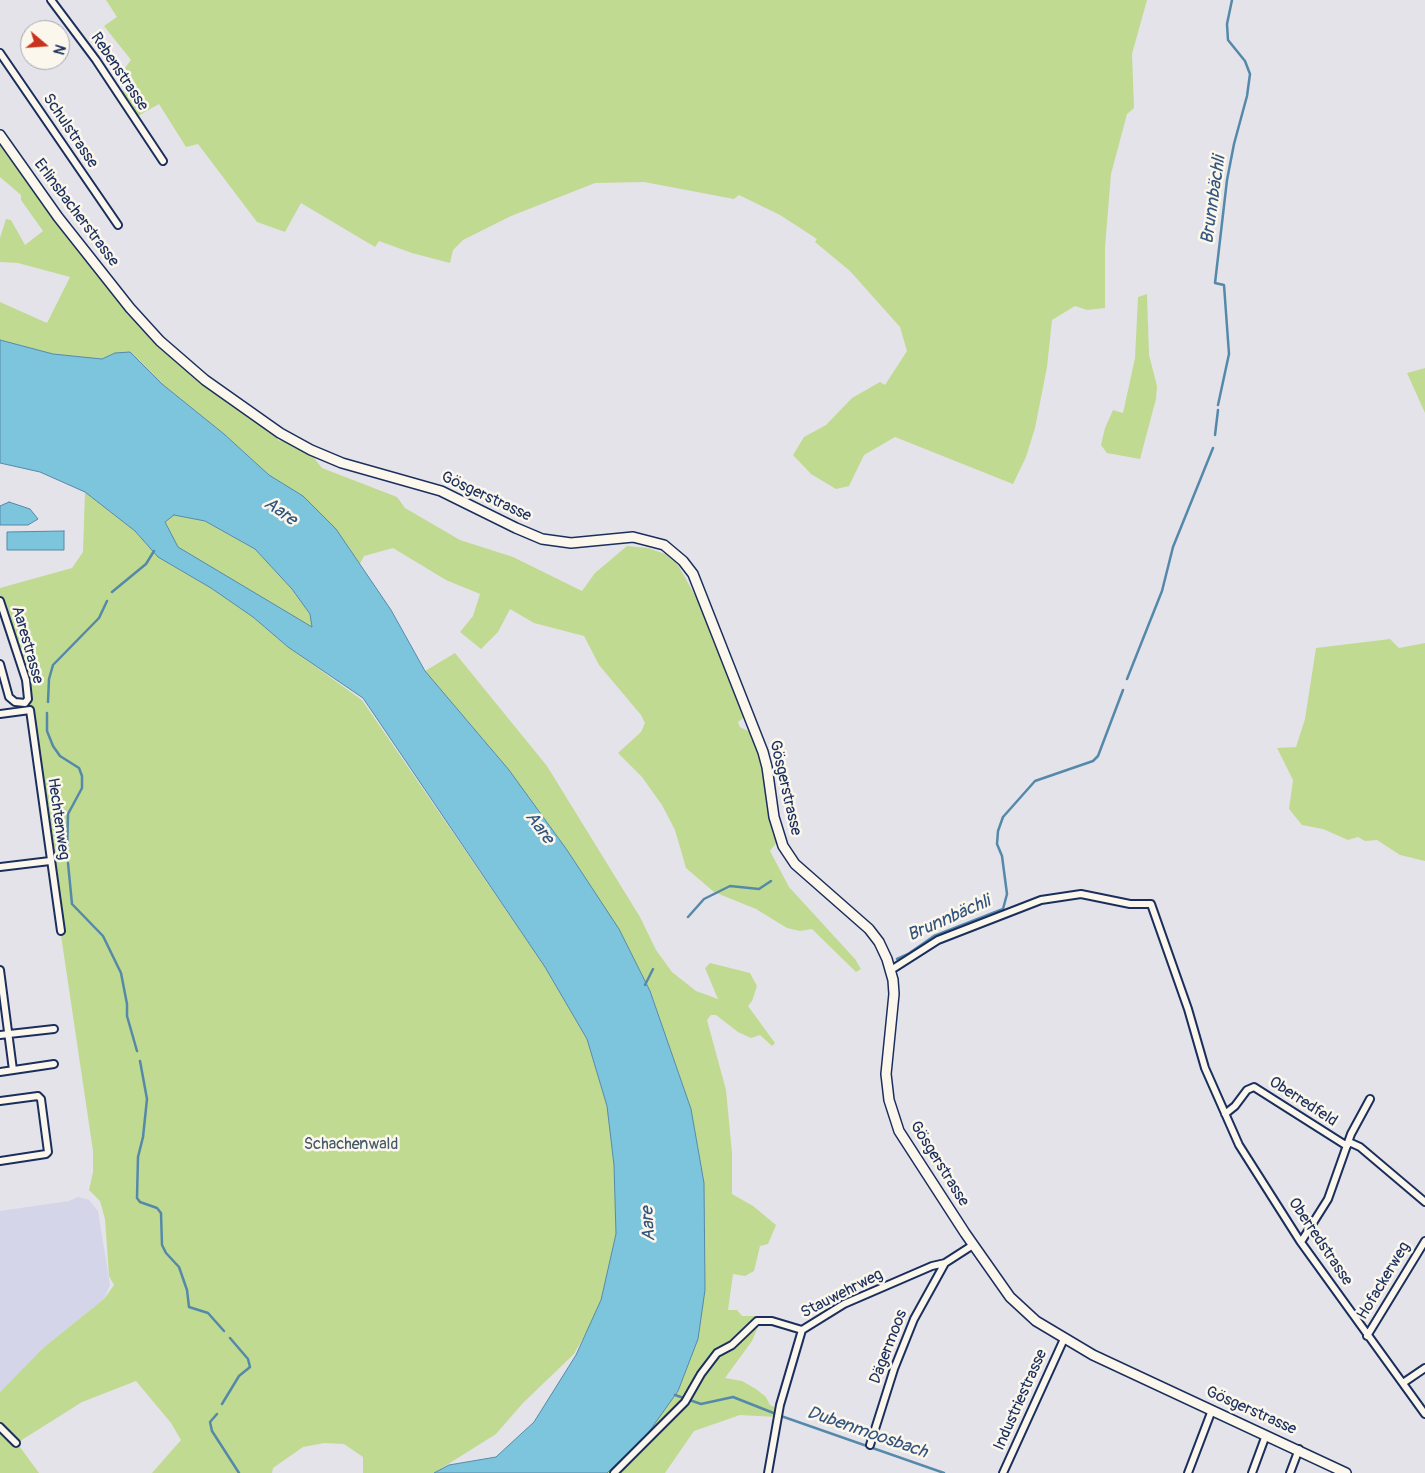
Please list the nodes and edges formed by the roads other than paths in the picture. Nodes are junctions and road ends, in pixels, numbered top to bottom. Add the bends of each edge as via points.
1 (51, 0) edge
2 (0, 53) edge
3 (0, 135) edge
4 (163, 161) dead end
5 (118, 225) dead end
6 (130, 308) joint
7 (0, 601) edge
8 (0, 664) edge
9 (0, 714) edge
10 (50, 861) junction
11 (0, 867) edge
12 (60, 932) dead end
13 (0, 970) edge
14 (891, 970) junction
15 (54, 1029) dead end
16 (8, 1034) junction
17 (0, 1035) edge
18 (54, 1064) dead end
19 (13, 1070) junction
20 (0, 1072) edge
21 (1370, 1099) dead end
22 (0, 1101) edge
23 (1225, 1114) junction
24 (1348, 1144) junction
25 (0, 1161) edge
26 (1425, 1202) edge
27 (1425, 1241) edge
28 (1301, 1242) junction
29 (973, 1245) junction
30 (945, 1263) junction
31 (802, 1330) junction
32 (1367, 1336) junction
33 (1064, 1339) junction
34 (1425, 1368) edge
35 (1403, 1383) junction
36 (1212, 1410) junction
37 (1425, 1414) edge
38 (0, 1427) edge
39 (1266, 1435) junction
40 (16, 1443) dead end
41 (870, 1445) dead end
42 (1299, 1449) junction
43 (614, 1473) edge
44 (768, 1473) edge
45 (1003, 1473) edge
46 (1188, 1473) edge
47 (1252, 1473) edge
48 (1290, 1473) edge
49 (1346, 1473) edge

1 - 4 street, Rebenstrasse via 96,60
2 - 5 street, Schulstrasse
3 - 6 main road, Erlinsbacherstrasse via 39,192
6 - 14 main road, Gösgerstrasse via 160,341 204,380 280,433 311,450 364,470 441,491 542,539 571,543 632,537 657,542 674,552 693,574 752,724 767,767 774,817 783,846 795,864 868,929 883,949
7 - 8 street, Aarestrasse via 25,674 28,699 25,703 15,702 9,697
9 - 10 street, Hechtenweg via 30,710
10 - 11 street
10 - 12 street, Hechtenweg
13 - 16 street
14 - 23 street, Oberredstrasse via 938,940 1042,900 1081,894 1130,904 1151,904 1202,1059
14 - 29 main road, Gösgerstrasse via 894,994 886,1074 891,1108 904,1139
15 - 16 street
16 - 17 street
16 - 19 street
18 - 19 street
19 - 20 street
21 - 24 street
22 - 25 street via 41,1098 48,1152
23 - 24 street, Oberredfeld via 1247,1090 1254,1087
23 - 28 street, Oberredstrasse via 1239,1144
24 - 26 street via 1360,1147
24 - 28 street via 1328,1199
27 - 32 street, Hofackerweg
28 - 32 street, Oberredstrasse
29 - 30 street, Stauwehrweg
29 - 33 main road, Gösgerstrasse via 1010,1297 1036,1322
30 - 31 street, Stauwehrweg via 844,1304
30 - 41 street, Dägermoos via 920,1305 903,1344
31 - 43 street via 772,1320 757,1321 708,1363 687,1400
31 - 44 street, Stauwehrweg via 780,1405
32 - 35 street, Oberredstrasse
33 - 36 main road, Gösgerstrasse
33 - 45 street, Industriestrasse
34 - 35 street
35 - 37 street, Oberredstrasse
36 - 39 main road, Gösgerstrasse
36 - 46 street
38 - 40 street
39 - 42 main road, Gösgerstrasse
39 - 47 street
42 - 48 street
42 - 49 main road, Gösgerstrasse

